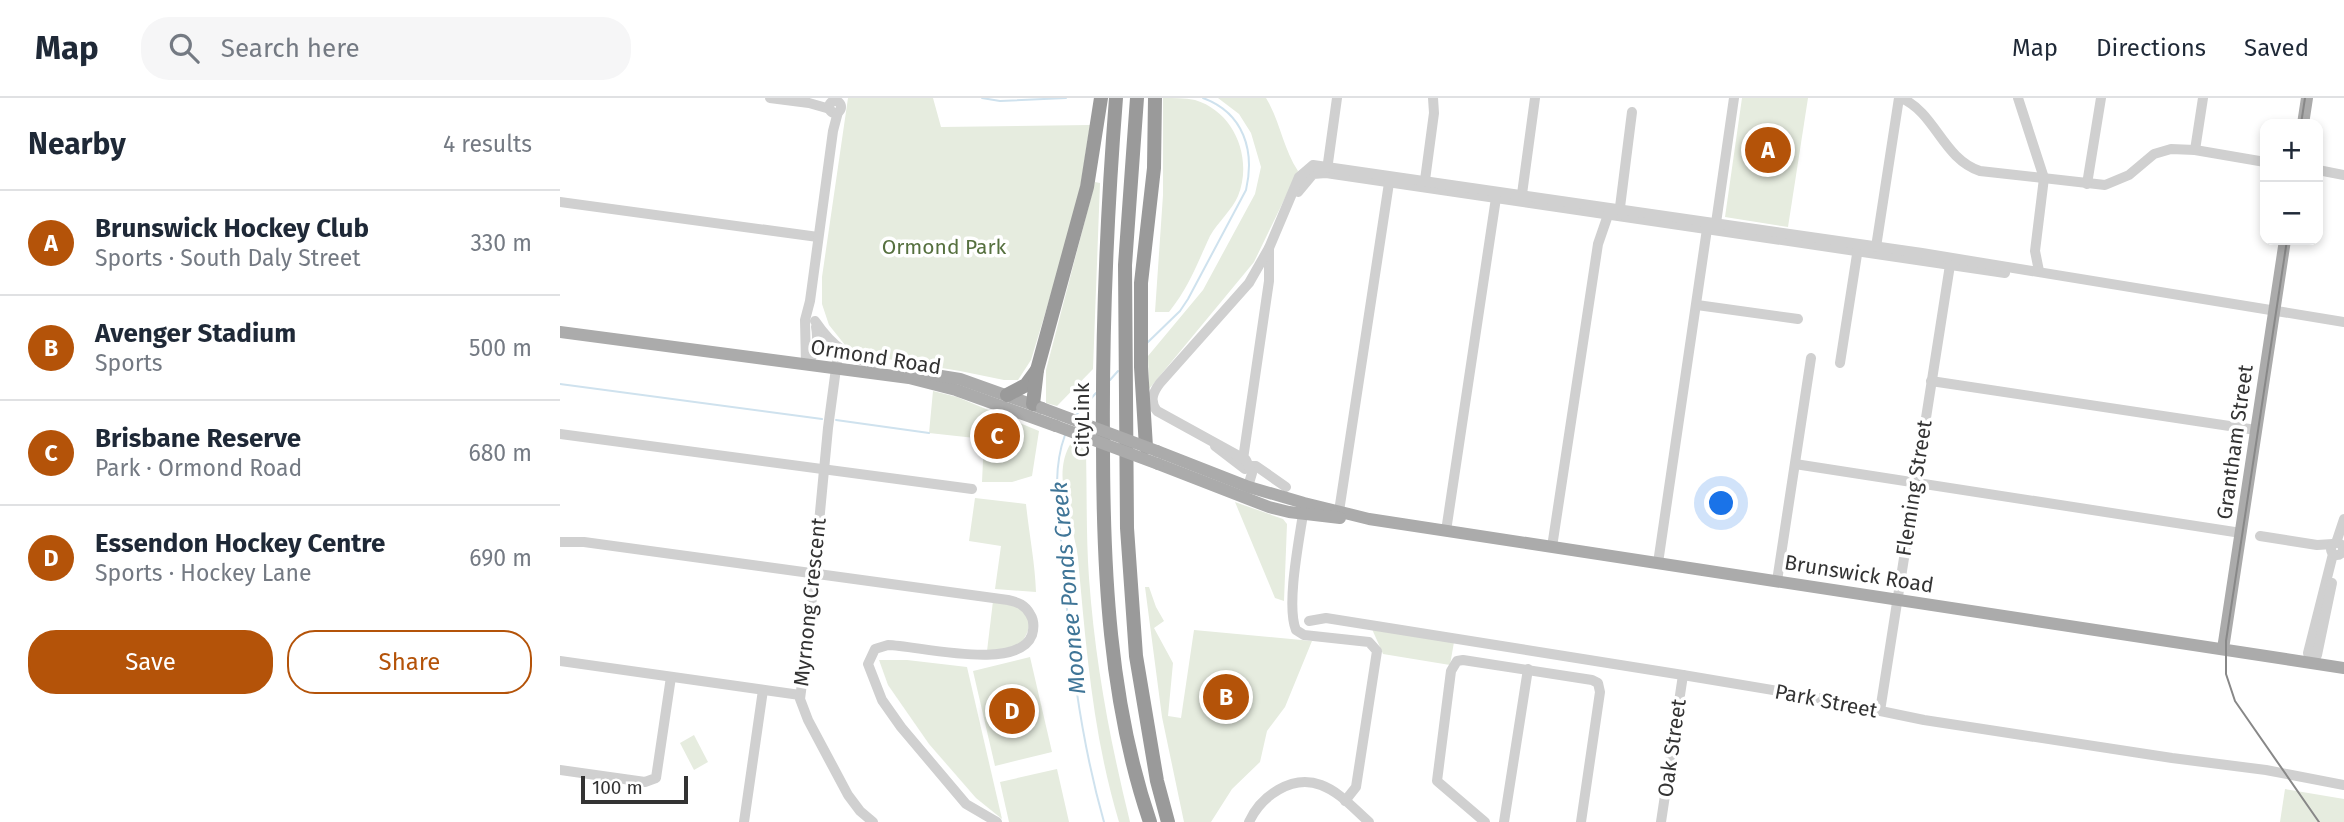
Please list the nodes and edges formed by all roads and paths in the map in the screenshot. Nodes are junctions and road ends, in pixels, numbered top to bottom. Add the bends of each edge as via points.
1 (770, 98) edge
2 (1101, 98) edge
3 (1116, 98) edge
4 (1137, 98) edge
5 (1155, 98) edge
6 (1337, 98) edge
7 (1433, 98) edge
8 (1535, 98) edge
9 (1734, 98) edge
10 (1900, 98) edge
11 (2018, 98) edge
12 (2101, 98) edge
13 (2203, 98) edge
14 (2307, 98) edge
15 (834, 104) edge
16 (1632, 112) dead end
17 (2304, 119) edge
18 (2195, 150) junction
19 (2260, 161) edge
20 (1327, 169) junction
21 (2323, 171) edge
22 (2344, 175) edge
23 (2044, 178) junction
24 (1425, 180) junction
25 (1390, 183) junction
26 (2087, 184) junction
27 (1450, 188) junction
28 (1522, 194) junction
29 (1496, 198) junction
30 (560, 202) edge
31 (1619, 213) junction
32 (1602, 214) junction
33 (1716, 223) junction
34 (1707, 229) junction
35 (818, 237) junction
36 (2284, 245) edge
37 (1269, 247) junction
38 (1875, 247) junction
39 (1858, 248) junction
40 (1950, 265) junction
41 (2034, 271) junction
42 (2079, 280) junction
43 (810, 301) junction
44 (1697, 305) junction
45 (2274, 312) junction
46 (1798, 320) dead end
47 (815, 321) junction
48 (2344, 322) edge
49 (560, 324) edge
50 (560, 332) edge
51 (1811, 358) dead end
52 (807, 360) junction
53 (1840, 363) dead end
54 (837, 365) junction
55 (881, 367) junction
56 (1037, 370) junction
57 (1931, 381) junction
58 (1007, 395) junction
59 (1036, 412) junction
60 (2256, 430) junction
61 (560, 434) edge
62 (1144, 451) junction
63 (1245, 462) junction
64 (1795, 464) junction
65 (824, 470) junction
66 (1915, 483) junction
67 (1286, 487) dead end
68 (972, 489) dead end
69 (1247, 493) junction
70 (1303, 509) junction
71 (1339, 514) junction
72 (2344, 519) edge
73 (1446, 531) junction
74 (2241, 533) junction
75 (2260, 536) dead end
76 (560, 542) edge
77 (1552, 547) junction
78 (2339, 548) edge
79 (1658, 563) junction
80 (815, 573) junction
81 (1777, 581) junction
82 (1898, 599) junction
83 (1309, 621) dead end
84 (2223, 649) junction
85 (560, 661) edge
86 (2311, 663) junction
87 (2344, 668) edge
88 (1528, 669) junction
89 (1683, 675) junction
90 (671, 677) junction
91 (763, 690) junction
92 (800, 695) junction
93 (1880, 711) junction
94 (560, 770) edge
95 (2344, 785) edge
96 (1139, 788) junction
97 (1345, 801) junction
98 (744, 822) edge
99 (873, 822) edge
100 (997, 822) edge
101 (1139, 822) edge
102 (1150, 822) edge
103 (1168, 822) edge
104 (1249, 822) edge
105 (1369, 822) edge
106 (1485, 822) edge
107 (1504, 822) edge
108 (1581, 822) edge
109 (1661, 822) edge

1 - 15 street
2 - 56 highway via 1087,187
3 - 96 highway, CityLink via 1102,364 1103,516 1110,619
4 - 103 highway, CityLink via 1125,265 1127,515 1133,633
5 - 62 highway via 1153,181 1141,283
6 - 20 street
7 - 24 street
8 - 28 street
9 - 33 street
10 - 23 street via 1919,110 1968,167
10 - 38 street
11 - 23 street
12 - 26 street
13 - 18 street
14 - 17 main road
15 - 35 street
16 - 31 street
18 - 19 street
18 - 26 street via 2162,150 2122,180
20 - 24 street
20 - 25 street
20 - 37 street via 1313,165 1301,174
21 - 22 street
23 - 26 street
23 - 41 street
24 - 27 street
25 - 27 street
25 - 71 street
27 - 28 street
27 - 29 street
28 - 31 street
29 - 32 street
29 - 73 street
30 - 35 street
31 - 32 street
31 - 33 street
31 - 34 street
32 - 77 street
33 - 39 street
34 - 39 street
34 - 44 street
35 - 43 street
36 - 45 main road, Grantham Street
37 - 63 street via 1269,281
37 - 63 street via 1249,283 1160,383 1153,398 1157,411
38 - 39 street
38 - 41 street
39 - 40 street
39 - 53 street
40 - 42 street
40 - 57 street, Fleming Street
41 - 42 street
42 - 45 street
43 - 47 street
43 - 52 street via 804,320
44 - 46 street
44 - 79 street
45 - 48 street
45 - 60 main road, Grantham Street
47 - 52 street via 818,337
47 - 55 street via 849,356
49 - 52 main road, Ormond Road
50 - 52 main road, Ormond Road
51 - 64 street
52 - 54 main road, Ormond Road
54 - 55 main road, Ormond Road
54 - 59 main road, Ormond Road via 928,382
54 - 65 street, Myrnong Crescent
55 - 58 main road, Ormond Road via 960,380
56 - 58 highway via 1026,385
56 - 59 highway
57 - 60 street
57 - 66 street, Fleming Street
58 - 59 main road, Ormond Road
59 - 62 main road, Ormond Road, bridge
60 - 74 main road, Grantham Street
61 - 65 street
62 - 69 main road, Ormond Road
63 - 67 street
63 - 69 street via 1252,473
64 - 66 street
64 - 81 street
65 - 68 street
65 - 80 street, Myrnong Crescent
66 - 74 street
66 - 82 street, Fleming Street
69 - 70 main road, Brunswick Road
70 - 71 main road, Brunswick Road
70 - 97 street via 1293,621 1299,633 1369,642 1377,651 1356,787
71 - 73 main road, Brunswick Road
72 - 78 street
73 - 77 main road, Brunswick Road
74 - 84 main road, Grantham Street
75 - 78 street
76 - 80 street
77 - 79 main road, Brunswick Road
78 - 86 street via 2308,653
79 - 81 main road, Brunswick Road
80 - 92 street, Myrnong Crescent
80 - 100 street via 1017,601 1027,609 1032,618 1031,636 1027,644 1004,655 888,645 875,649 868,664 882,700 901,727 966,804
81 - 82 main road, Brunswick Road
82 - 84 main road, Brunswick Road
82 - 93 street, Fleming Street
83 - 89 street, Park Street via 1326,618
84 - 86 main road, Brunswick Road
85 - 90 street
86 - 87 main road, Brunswick Road
88 - 106 street via 1467,659 1451,671 1437,781
88 - 107 street
88 - 108 street via 1598,683
89 - 93 street, Park Street
89 - 109 street, Oak Street
90 - 91 street
90 - 94 street via 653,780
91 - 92 street
91 - 98 street
92 - 99 street, Myrnong Crescent via 808,720 848,795
93 - 95 street, Park Street
96 - 101 highway
96 - 102 highway, CityLink
97 - 104 street via 1319,784 1297,783 1276,790
97 - 105 street

